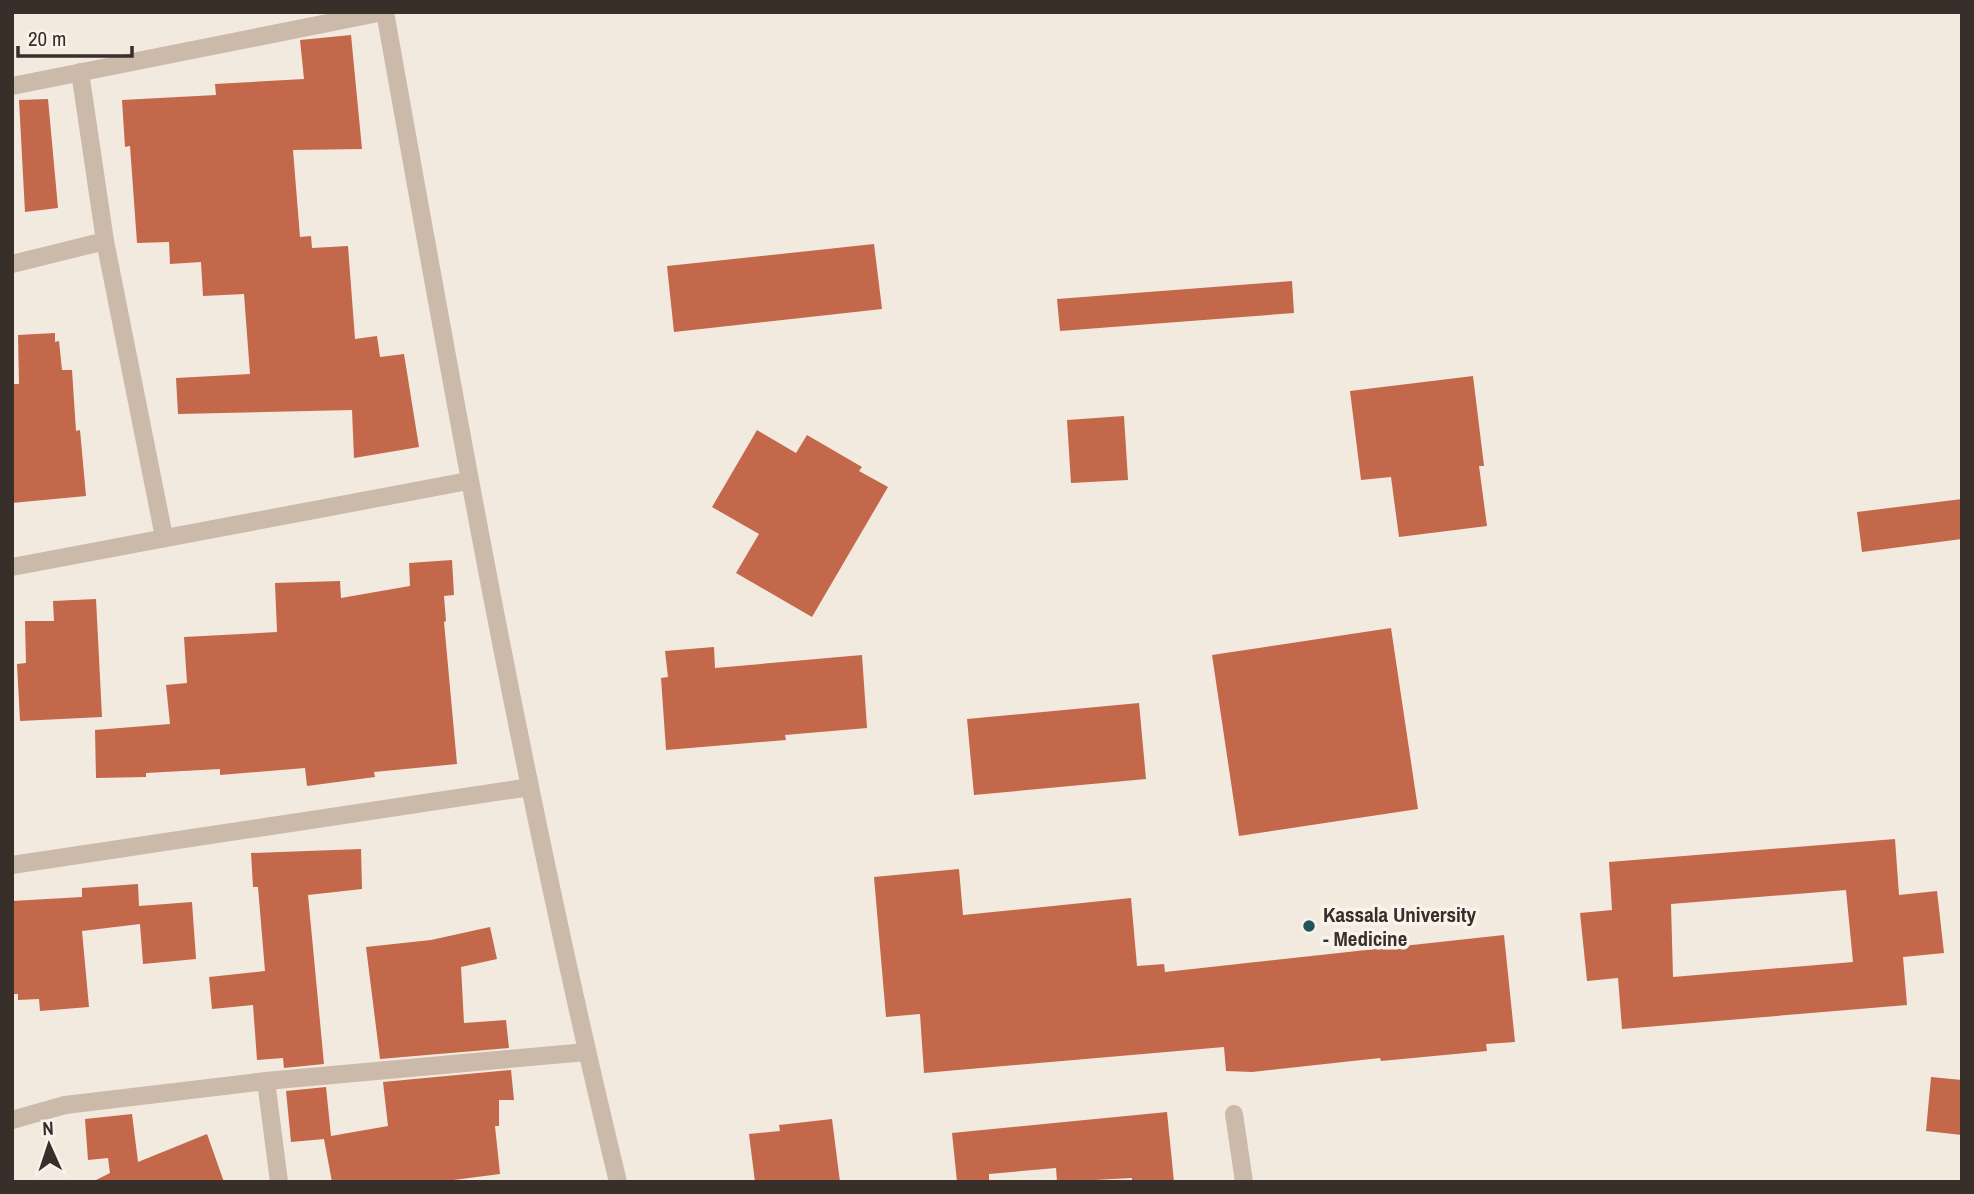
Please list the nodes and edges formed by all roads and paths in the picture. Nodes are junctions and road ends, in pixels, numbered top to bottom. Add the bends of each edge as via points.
1 (384, 12) edge
2 (80, 72) junction
3 (12, 86) edge
4 (105, 241) junction
5 (12, 264) edge
6 (468, 481) junction
7 (164, 537) junction
8 (12, 567) edge
9 (530, 787) junction
10 (12, 865) edge
11 (586, 1052) junction
12 (266, 1081) junction
13 (1234, 1114) dead end
14 (12, 1120) edge
15 (279, 1182) edge
16 (618, 1182) edge
17 (1244, 1182) edge

1 - 2 street
1 - 6 street
2 - 3 street
2 - 4 street
4 - 5 street
4 - 7 street
6 - 7 street
6 - 9 street
7 - 8 street
9 - 10 street
9 - 11 street
11 - 12 street
11 - 16 street
12 - 14 street via 65,1105
12 - 15 street
13 - 17 street

